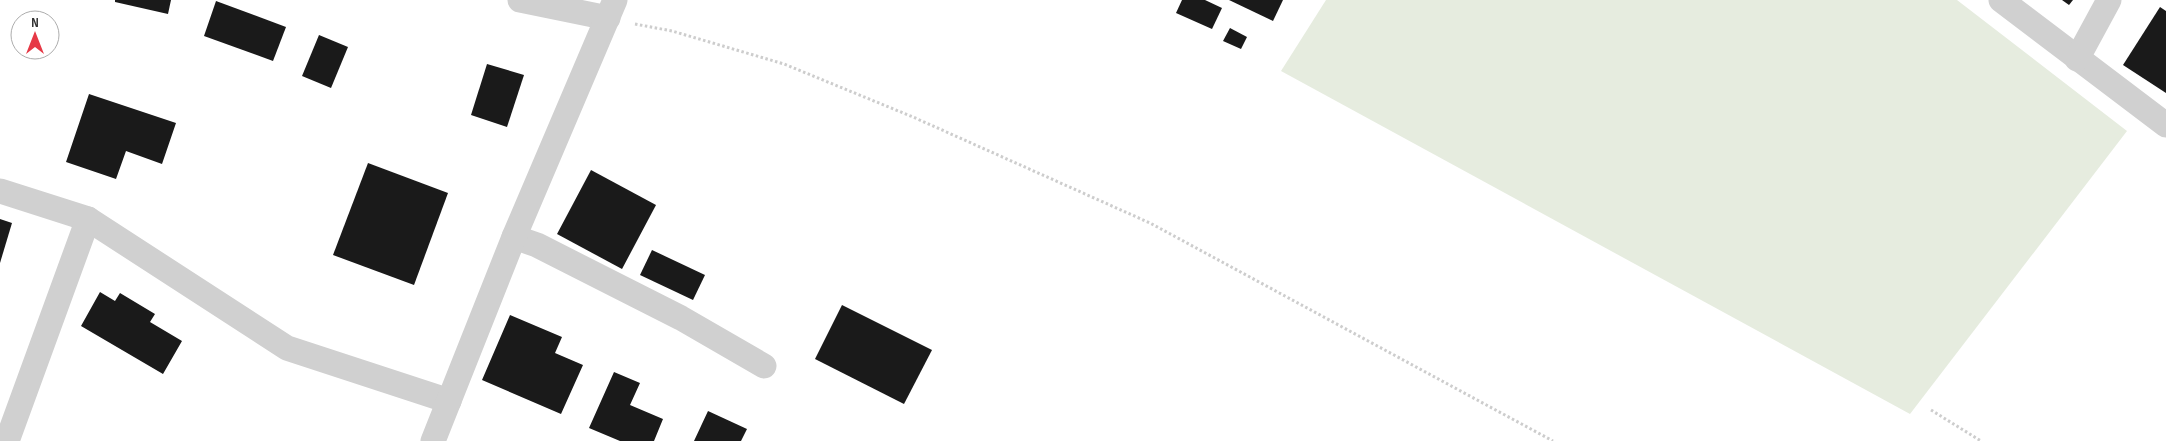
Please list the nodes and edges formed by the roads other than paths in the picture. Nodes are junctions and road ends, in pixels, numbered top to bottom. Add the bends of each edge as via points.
1 (520, 0) edge
2 (2001, 0) edge
3 (2108, 0) edge
4 (612, 9) edge
5 (2077, 58) junction
6 (2166, 125) edge
7 (0, 191) edge
8 (88, 219) junction
9 (514, 237) junction
10 (764, 366) dead end
11 (449, 401) junction
12 (7, 441) edge
13 (433, 441) edge

1 - 4 street
2 - 5 street
3 - 5 street
4 - 9 street
5 - 6 street
7 - 8 street
8 - 11 street via 287,348
8 - 12 street
9 - 10 street via 537,245 681,318
9 - 11 street
11 - 13 street

